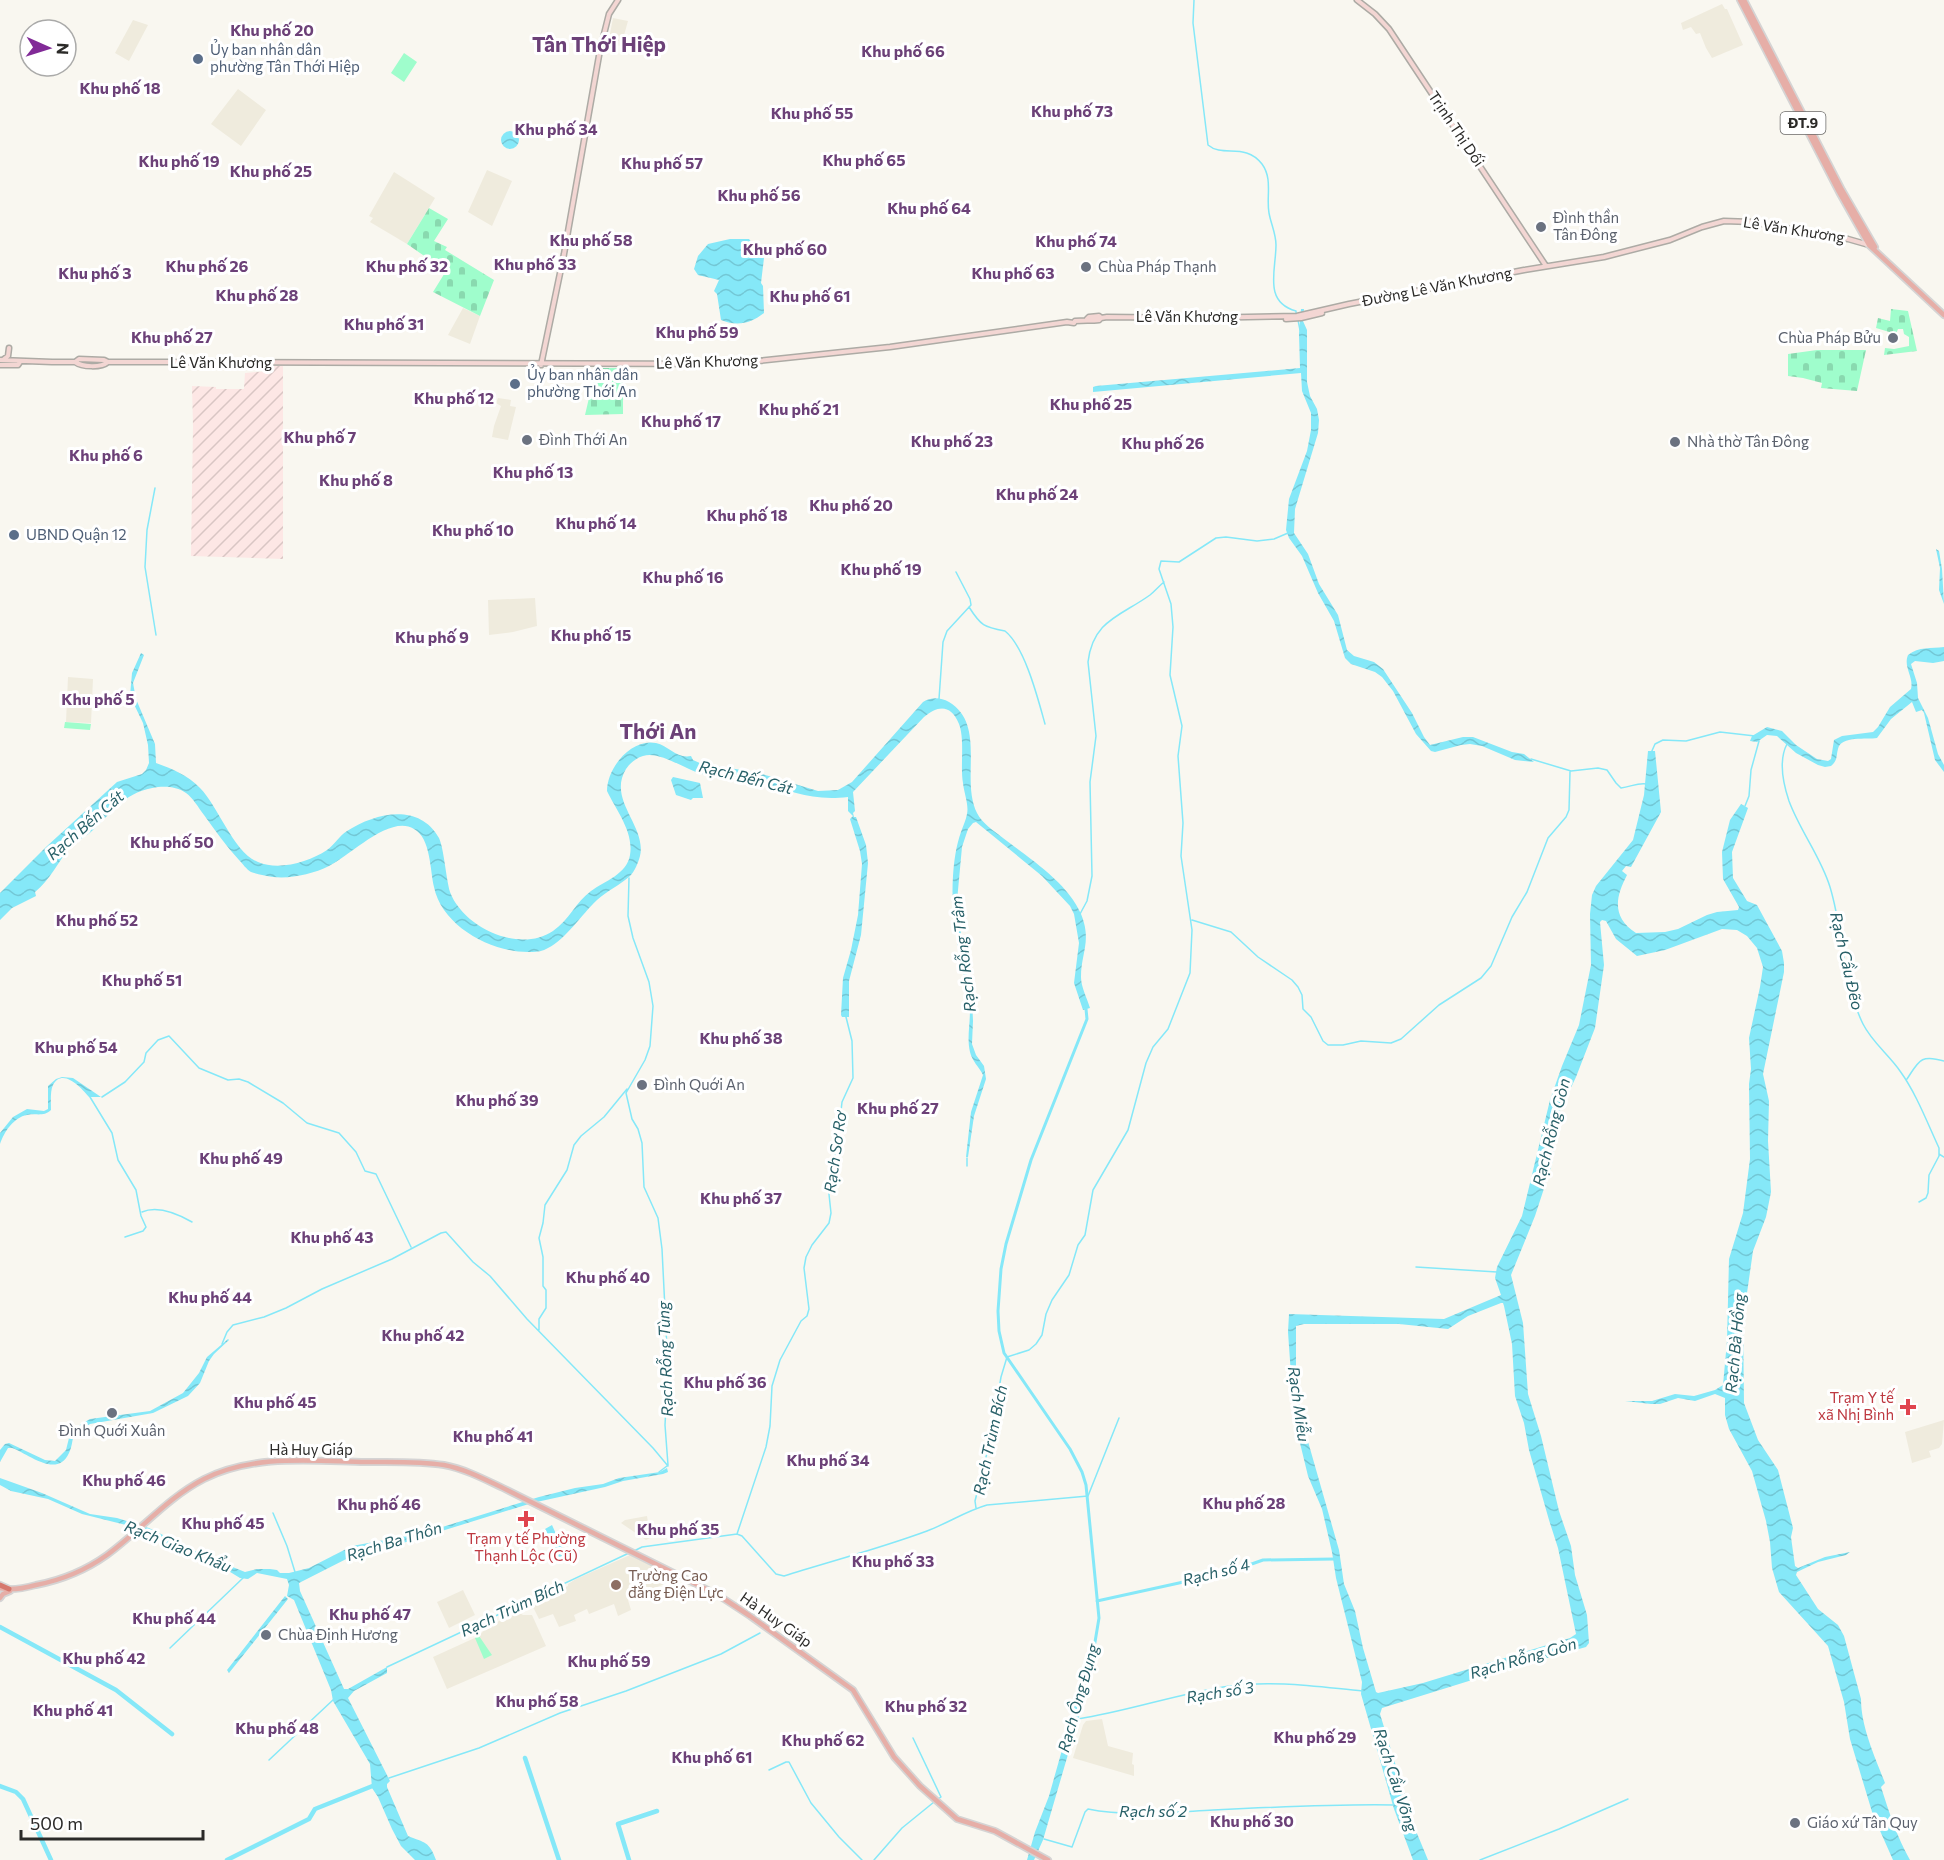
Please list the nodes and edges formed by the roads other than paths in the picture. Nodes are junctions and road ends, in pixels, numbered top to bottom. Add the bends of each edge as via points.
1 (618, 0) edge
2 (1357, 0) edge
3 (1742, 0) edge
4 (1870, 244) junction
5 (1546, 266) junction
6 (1944, 314) edge
7 (1304, 316) joint
8 (9, 348) dead end
9 (1, 360) edge
10 (20, 362) junction
11 (0, 365) edge
12 (541, 365) junction
13 (5, 1589) edge
14 (0, 1598) edge
15 (1047, 1859) edge

1 - 12 main road via 609,14 600,50
2 - 5 main road, Trịnh Thị Dối via 1389,29
3 - 4 main road, ĐT.9 via 1839,192
4 - 5 main road, Lê Văn Khương via 1730,221 1618,254
4 - 6 main road, ĐT.9
5 - 7 main road, Đường Lê Văn Khương
7 - 12 main road, Lê Văn Khương via 1073,320 890,347 730,364
8 - 9 main road via 8,356
9 - 10 main road, Lê Văn Khương
10 - 11 main road, Lê Văn Khương
10 - 12 main road, Lê Văn Khương via 79,359 108,363
13 - 14 main road
13 - 15 main road, Hà Huy Giáp via 50,1582 84,1569 107,1555 168,1503 218,1473 265,1462 443,1465 475,1474 718,1595 853,1690 894,1757 957,1819 995,1831

